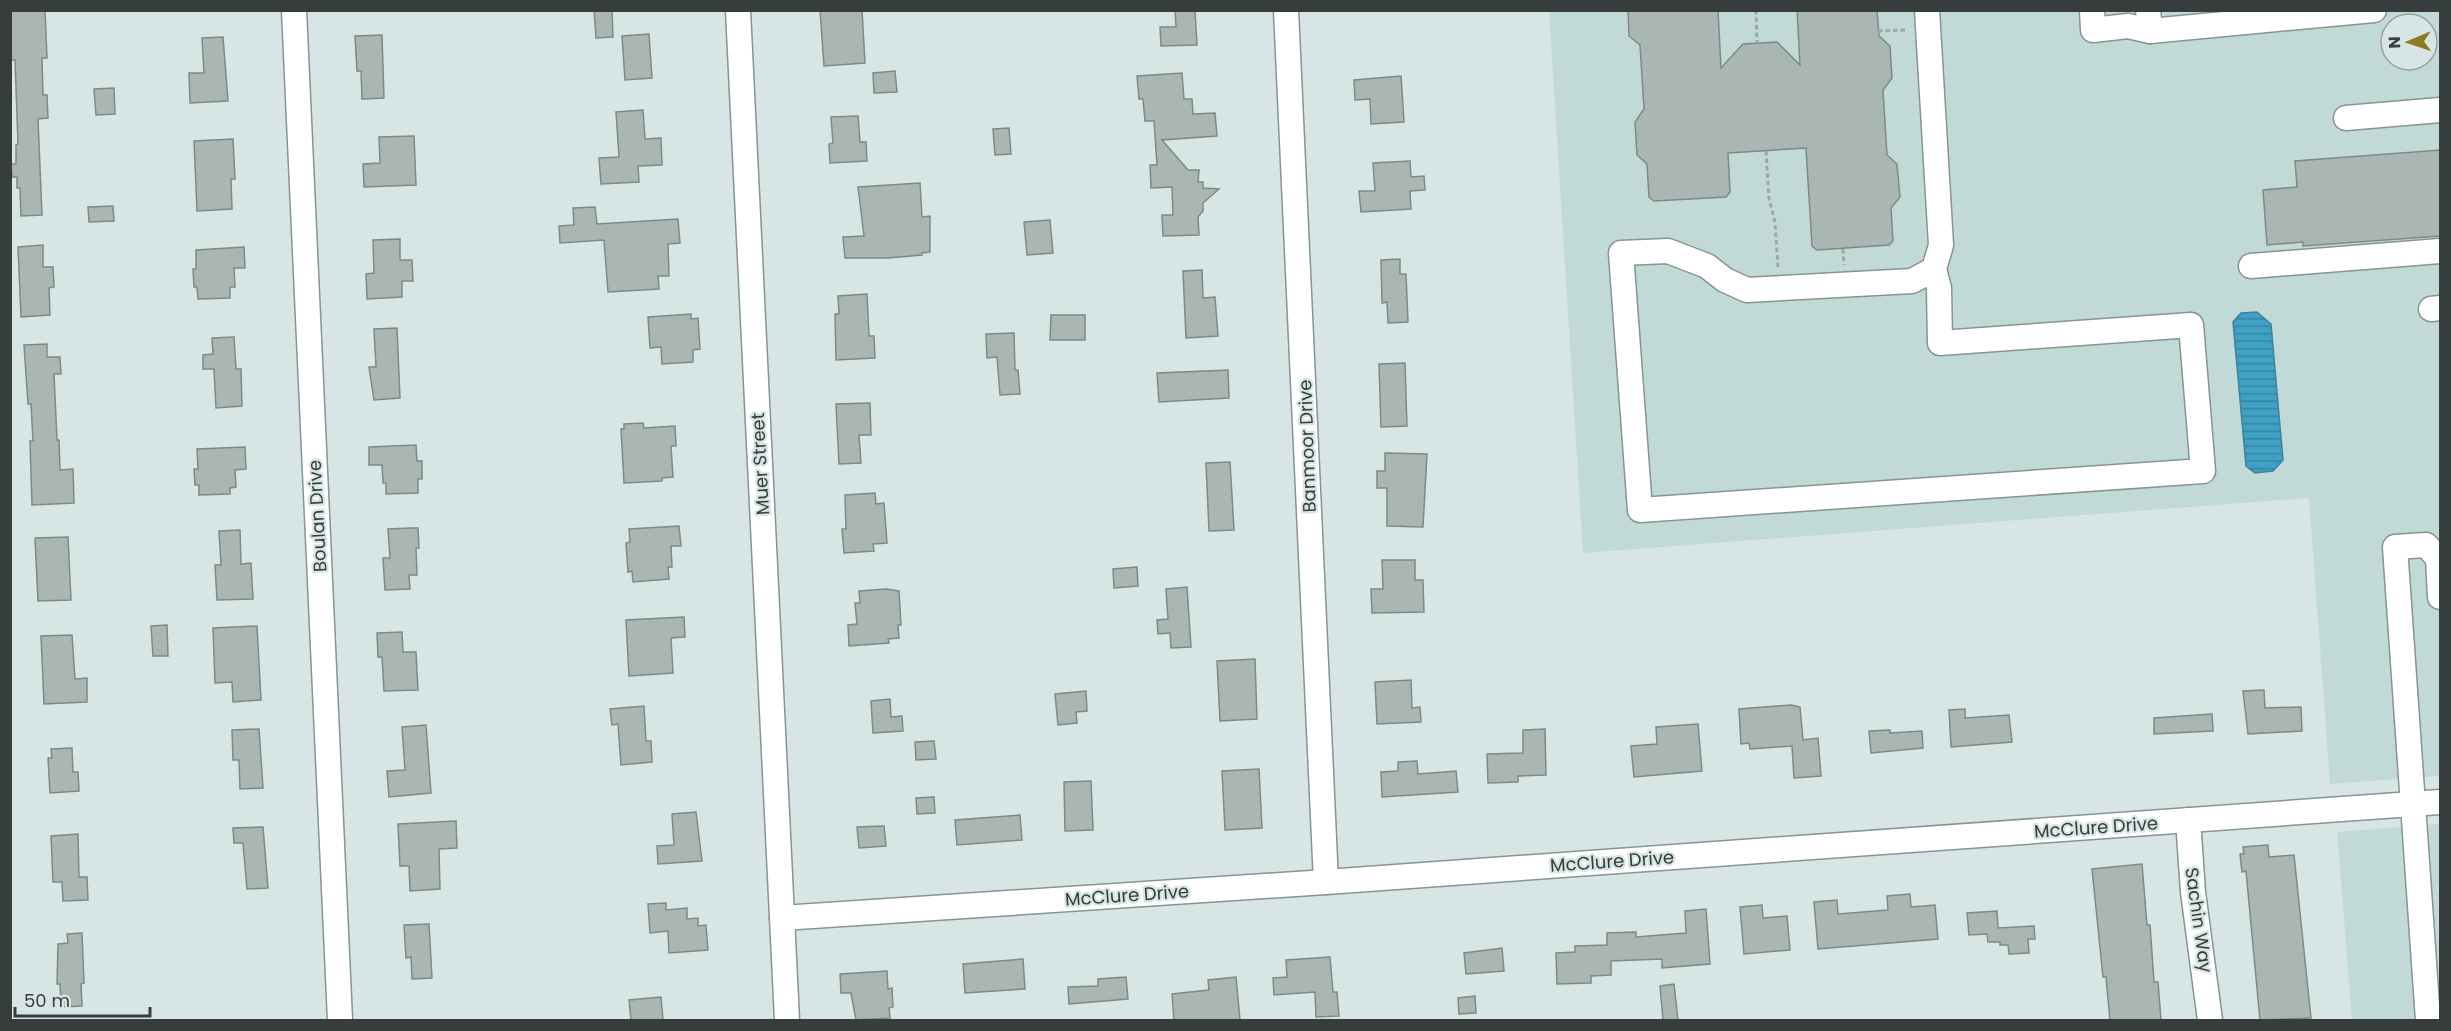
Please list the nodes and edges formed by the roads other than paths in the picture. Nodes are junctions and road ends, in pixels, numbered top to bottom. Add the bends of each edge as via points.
1 (294, 10) edge
2 (738, 10) edge
3 (1286, 10) edge
4 (2092, 10) edge
5 (2374, 10) edge
6 (2199, 18) edge
7 (1922, 20) edge
8 (2149, 21) edge
9 (2440, 110) edge
10 (2346, 118) dead end
11 (2440, 251) edge
12 (2251, 267) dead end
13 (1934, 269) junction
14 (2440, 597) edge
15 (2440, 802) edge
16 (2412, 804) junction
17 (2188, 820) junction
18 (1326, 882) junction
19 (782, 918) junction
20 (340, 1020) edge
21 (786, 1020) edge
22 (2210, 1020) edge
23 (2430, 1020) edge
24 (2440, 1020) edge

1 - 20 street, Boulan Drive
2 - 19 street, Muer Street
3 - 18 street, Banmoor Drive
4 - 8 street via 2093,30
5 - 6 street
6 - 8 street
7 - 13 street via 1941,245
9 - 10 street
11 - 12 street
13 - 13 street via 1912,281 1747,290 1707,266 1668,251 1621,253 1640,510 2203,471 2192,325 1940,343 1939,288
14 - 16 street via 2438,558 2426,545 2395,548
15 - 16 street, McClure Drive
16 - 17 street, McClure Drive
16 - 23 street
17 - 18 street, McClure Drive
17 - 22 street, Sachin Way
18 - 19 street, McClure Drive
19 - 21 street, Muer Street
23 - 24 street

